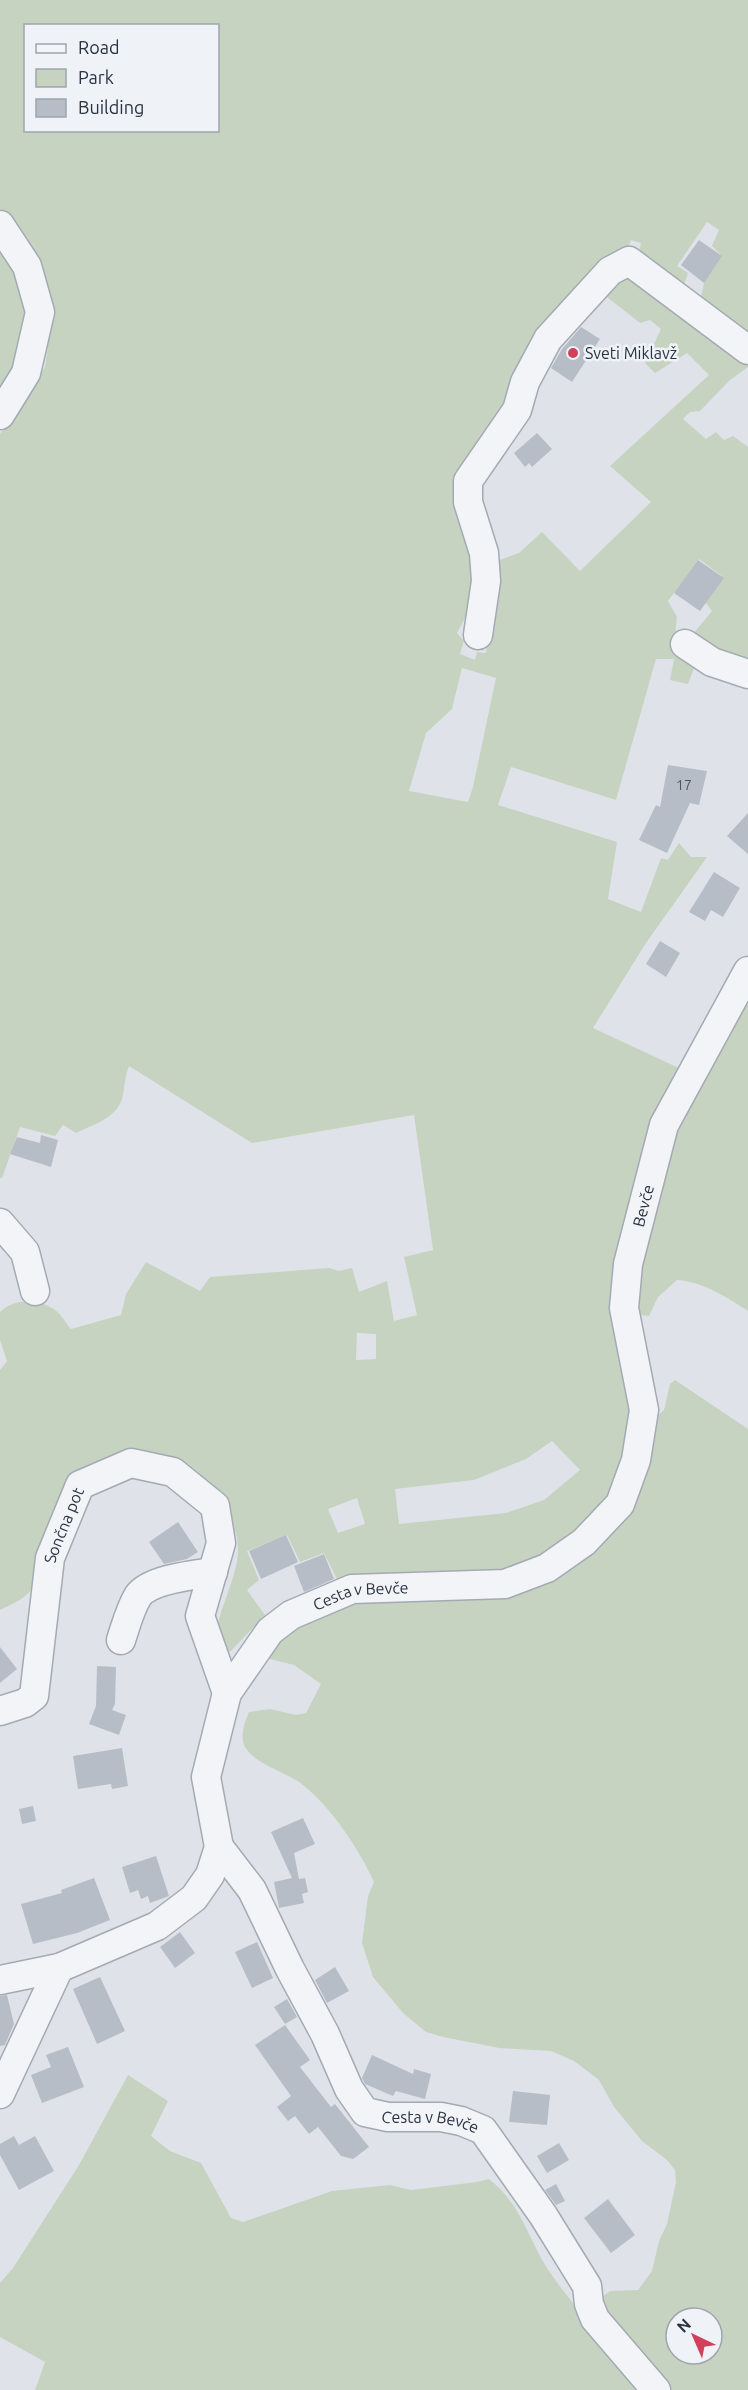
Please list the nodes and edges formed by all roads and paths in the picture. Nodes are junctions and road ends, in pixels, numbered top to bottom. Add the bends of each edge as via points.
1 (0, 225) edge
2 (748, 350) edge
3 (0, 416) edge
4 (478, 635) dead end
5 (685, 644) dead end
6 (748, 674) edge
7 (748, 971) edge
8 (0, 1223) edge
9 (35, 1291) dead end
10 (636, 1460) joint
11 (213, 1572) junction
12 (122, 1640) dead end
13 (227, 1693) junction
14 (0, 1711) edge
15 (219, 1847) junction
16 (59, 1968) junction
17 (0, 1980) edge
18 (0, 2094) edge
19 (656, 2390) edge

1 - 3 street via 27,266 40,312 26,373
2 - 4 street via 630,261 610,271 548,339 525,382 517,410 468,481 468,502 484,554 486,581
5 - 6 street via 712,662
7 - 10 street, Bevče via 664,1125 628,1264 624,1308 644,1410
8 - 9 street via 25,1252
10 - 13 street, Cesta v Bevče via 620,1504 584,1542 547,1568 505,1584 352,1590 291,1615 270,1631
11 - 12 street via 180,1577 139,1594
11 - 13 street, Sončna pot via 200,1616
11 - 14 street, Sončna pot via 221,1544 214,1506 173,1472 131,1463 80,1485 50,1558 34,1696
13 - 15 street, Cesta v Bevče via 206,1777
15 - 16 street, Cesta v Bevče via 210,1875 185,1905 157,1926
15 - 19 street, Cesta v Bevče via 252,1890 349,2089 365,2112 388,2117 441,2117 483,2130 587,2286 595,2319
16 - 17 street, Cesta v Bevče
16 - 18 street

